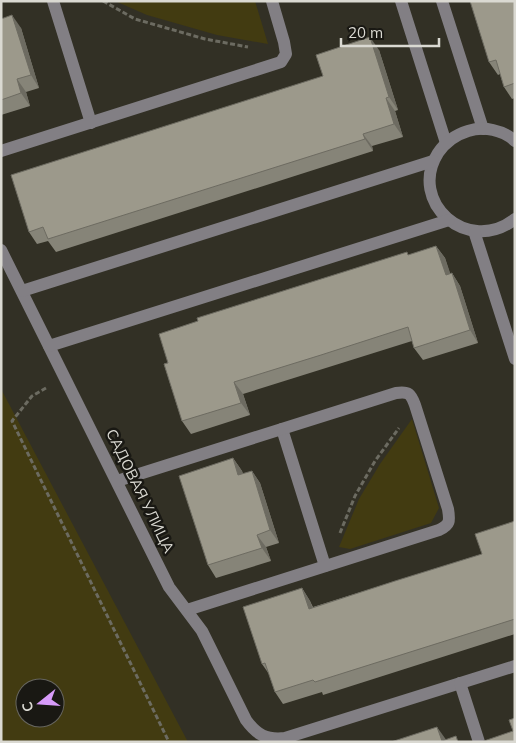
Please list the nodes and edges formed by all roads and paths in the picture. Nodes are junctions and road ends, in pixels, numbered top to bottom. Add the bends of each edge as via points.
1 (53, 1) edge
2 (103, 1) edge
3 (272, 1) edge
4 (401, 1) edge
5 (442, 1) edge
6 (286, 54) junction
7 (91, 123) junction
8 (483, 129) junction
9 (513, 138) edge
10 (446, 143) junction
11 (1, 151) edge
12 (433, 161) junction
13 (449, 220) junction
14 (514, 224) edge
15 (474, 231) junction
16 (1, 250) edge
17 (22, 291) junction
18 (49, 346) junction
19 (515, 359) edge
20 (65, 377) junction
21 (415, 405) junction
22 (282, 429) junction
23 (117, 481) junction
24 (326, 566) junction
25 (187, 610) junction
26 (515, 666) edge
27 (460, 683) junction
28 (169, 742) edge
29 (479, 742) edge

1 - 7 street
2 - 6 path via 135,18 196,36
3 - 6 street
4 - 10 street
5 - 8 street
6 - 7 street via 282,62
7 - 11 street
8 - 9 street
8 - 10 street via 458,134
10 - 12 street
12 - 13 street via 430,178 432,196
12 - 17 street
13 - 15 street
13 - 18 street
14 - 15 street via 488,232
15 - 19 street
16 - 17 street, САДОВАЯ УЛИЦА
17 - 18 street, САДОВАЯ УЛИЦА
18 - 20 street, САДОВАЯ УЛИЦА
20 - 23 street, САДОВАЯ УЛИЦА
20 - 28 path via 32,396 12,421
21 - 22 street via 411,396 404,392 396,393
21 - 24 path via 375,461 355,496
21 - 24 street via 450,520 440,530
22 - 23 street
22 - 24 street
23 - 25 street, САДОВАЯ УЛИЦА via 170,587
24 - 25 street
25 - 27 street, САДОВАЯ УЛИЦА via 202,631 246,720 253,730 274,739
26 - 27 street
27 - 29 street

